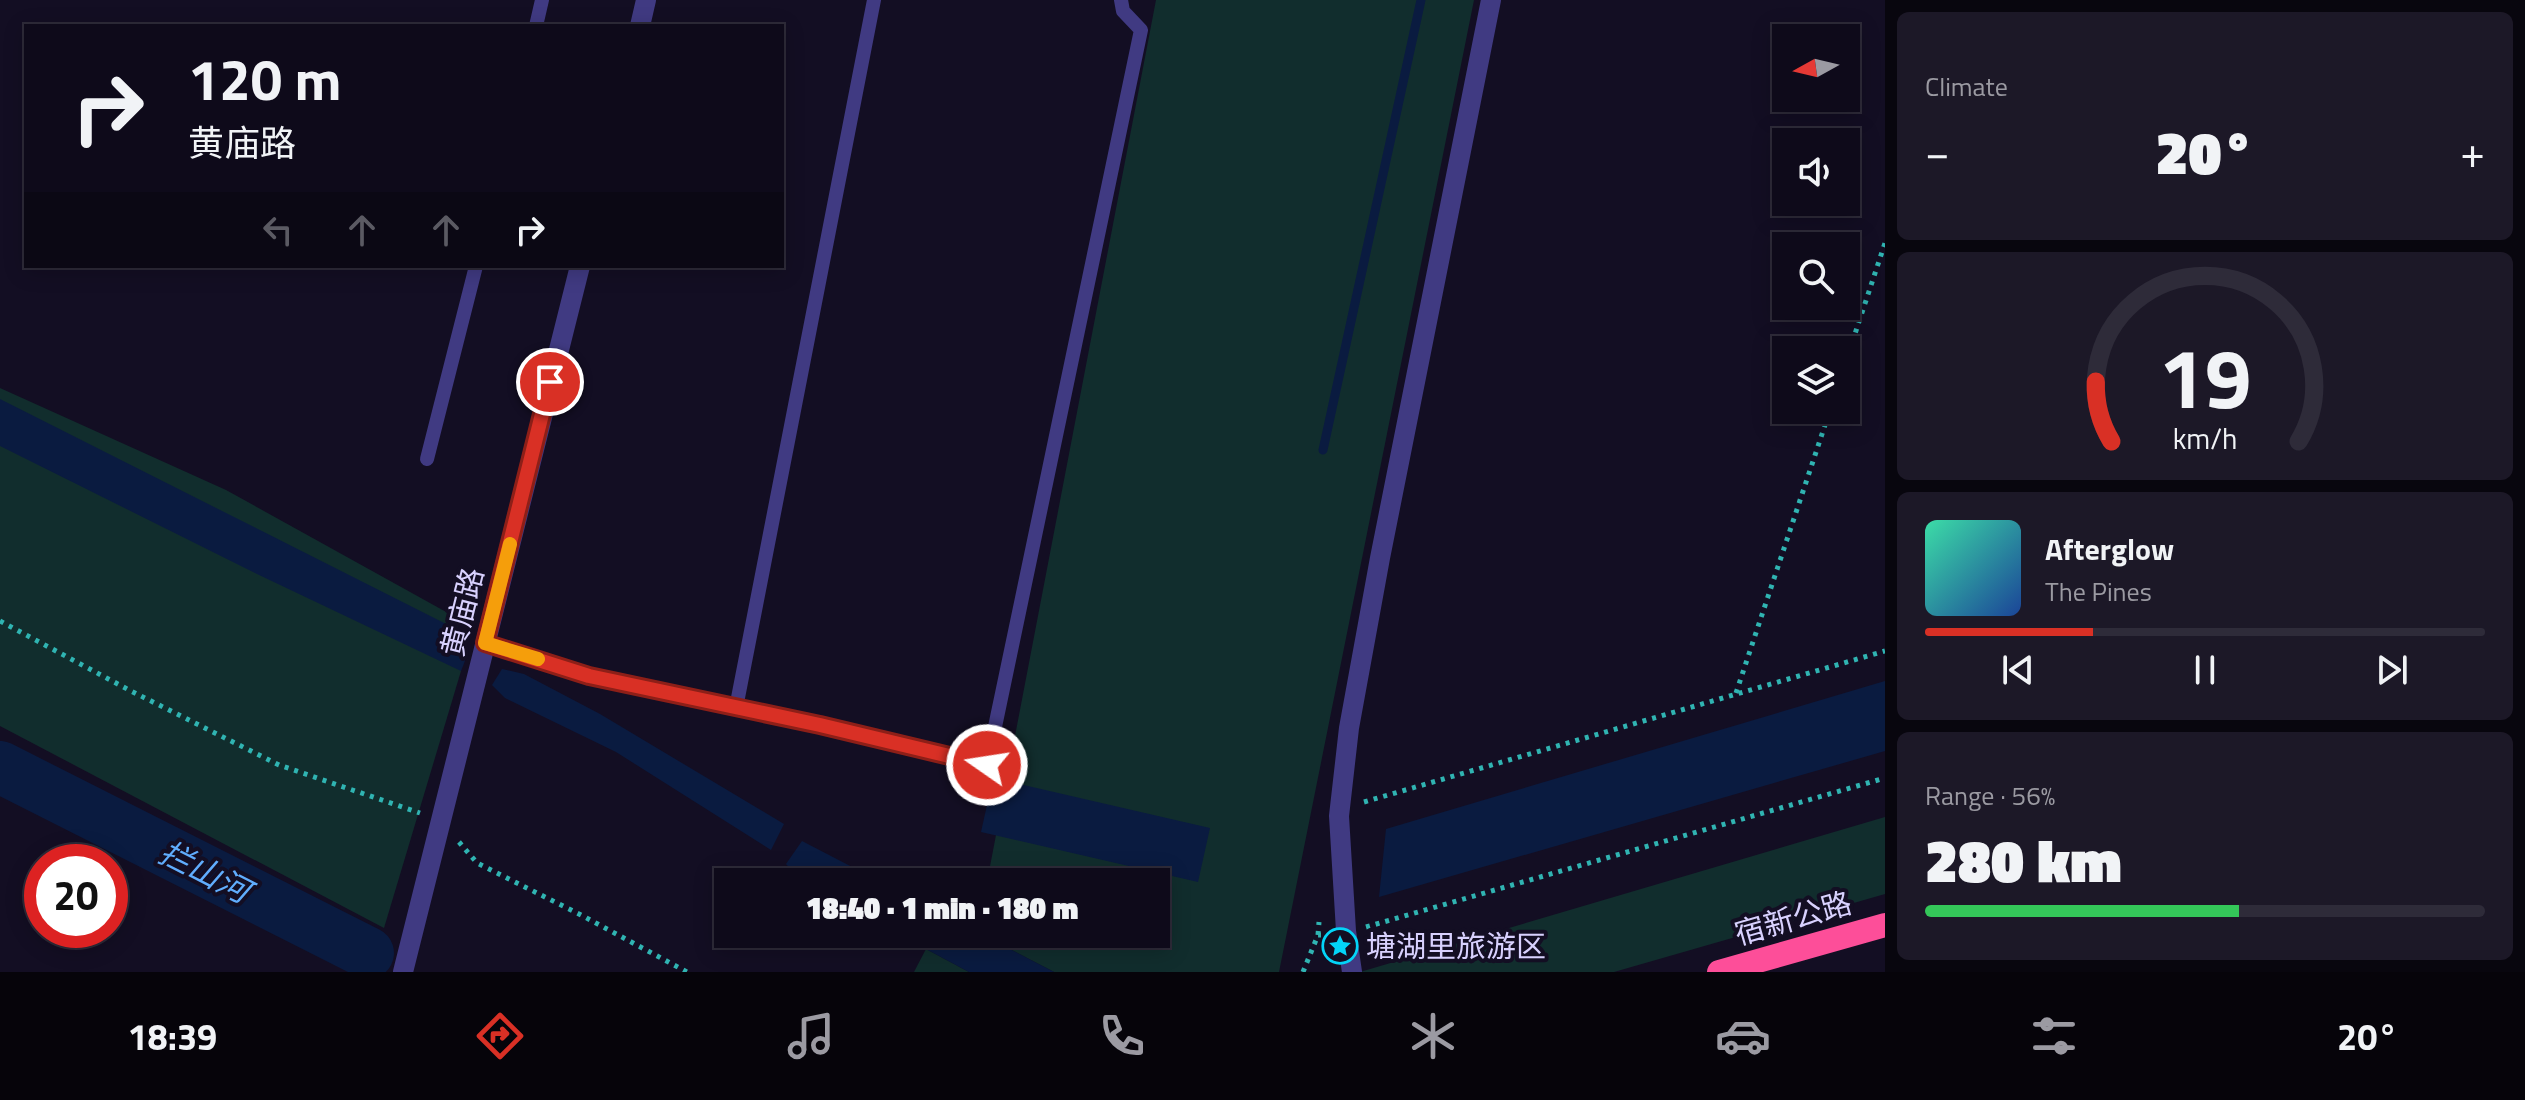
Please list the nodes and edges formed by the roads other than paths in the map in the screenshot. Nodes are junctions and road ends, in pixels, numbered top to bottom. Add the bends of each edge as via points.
1 (542, 0) edge
2 (646, 0) edge
3 (874, 0) edge
4 (1121, 0) edge
5 (1491, 0) edge
6 (536, 24) edge
7 (640, 24) edge
8 (475, 268) edge
9 (579, 268) edge
10 (427, 459) dead end
11 (485, 643) junction
12 (736, 708) junction
13 (1885, 925) edge
14 (403, 972) edge
15 (1352, 972) edge
16 (1719, 972) edge

1 - 6 lane
2 - 7 street
3 - 12 lane
4 - 12 lane via 1123,11 1141,30 987,765
5 - 15 street via 1349,728 1339,816
8 - 10 lane
9 - 11 street, 黄庙路
11 - 12 lane via 589,676
11 - 14 street, 黄庙路
13 - 16 highway, 宿新公路

